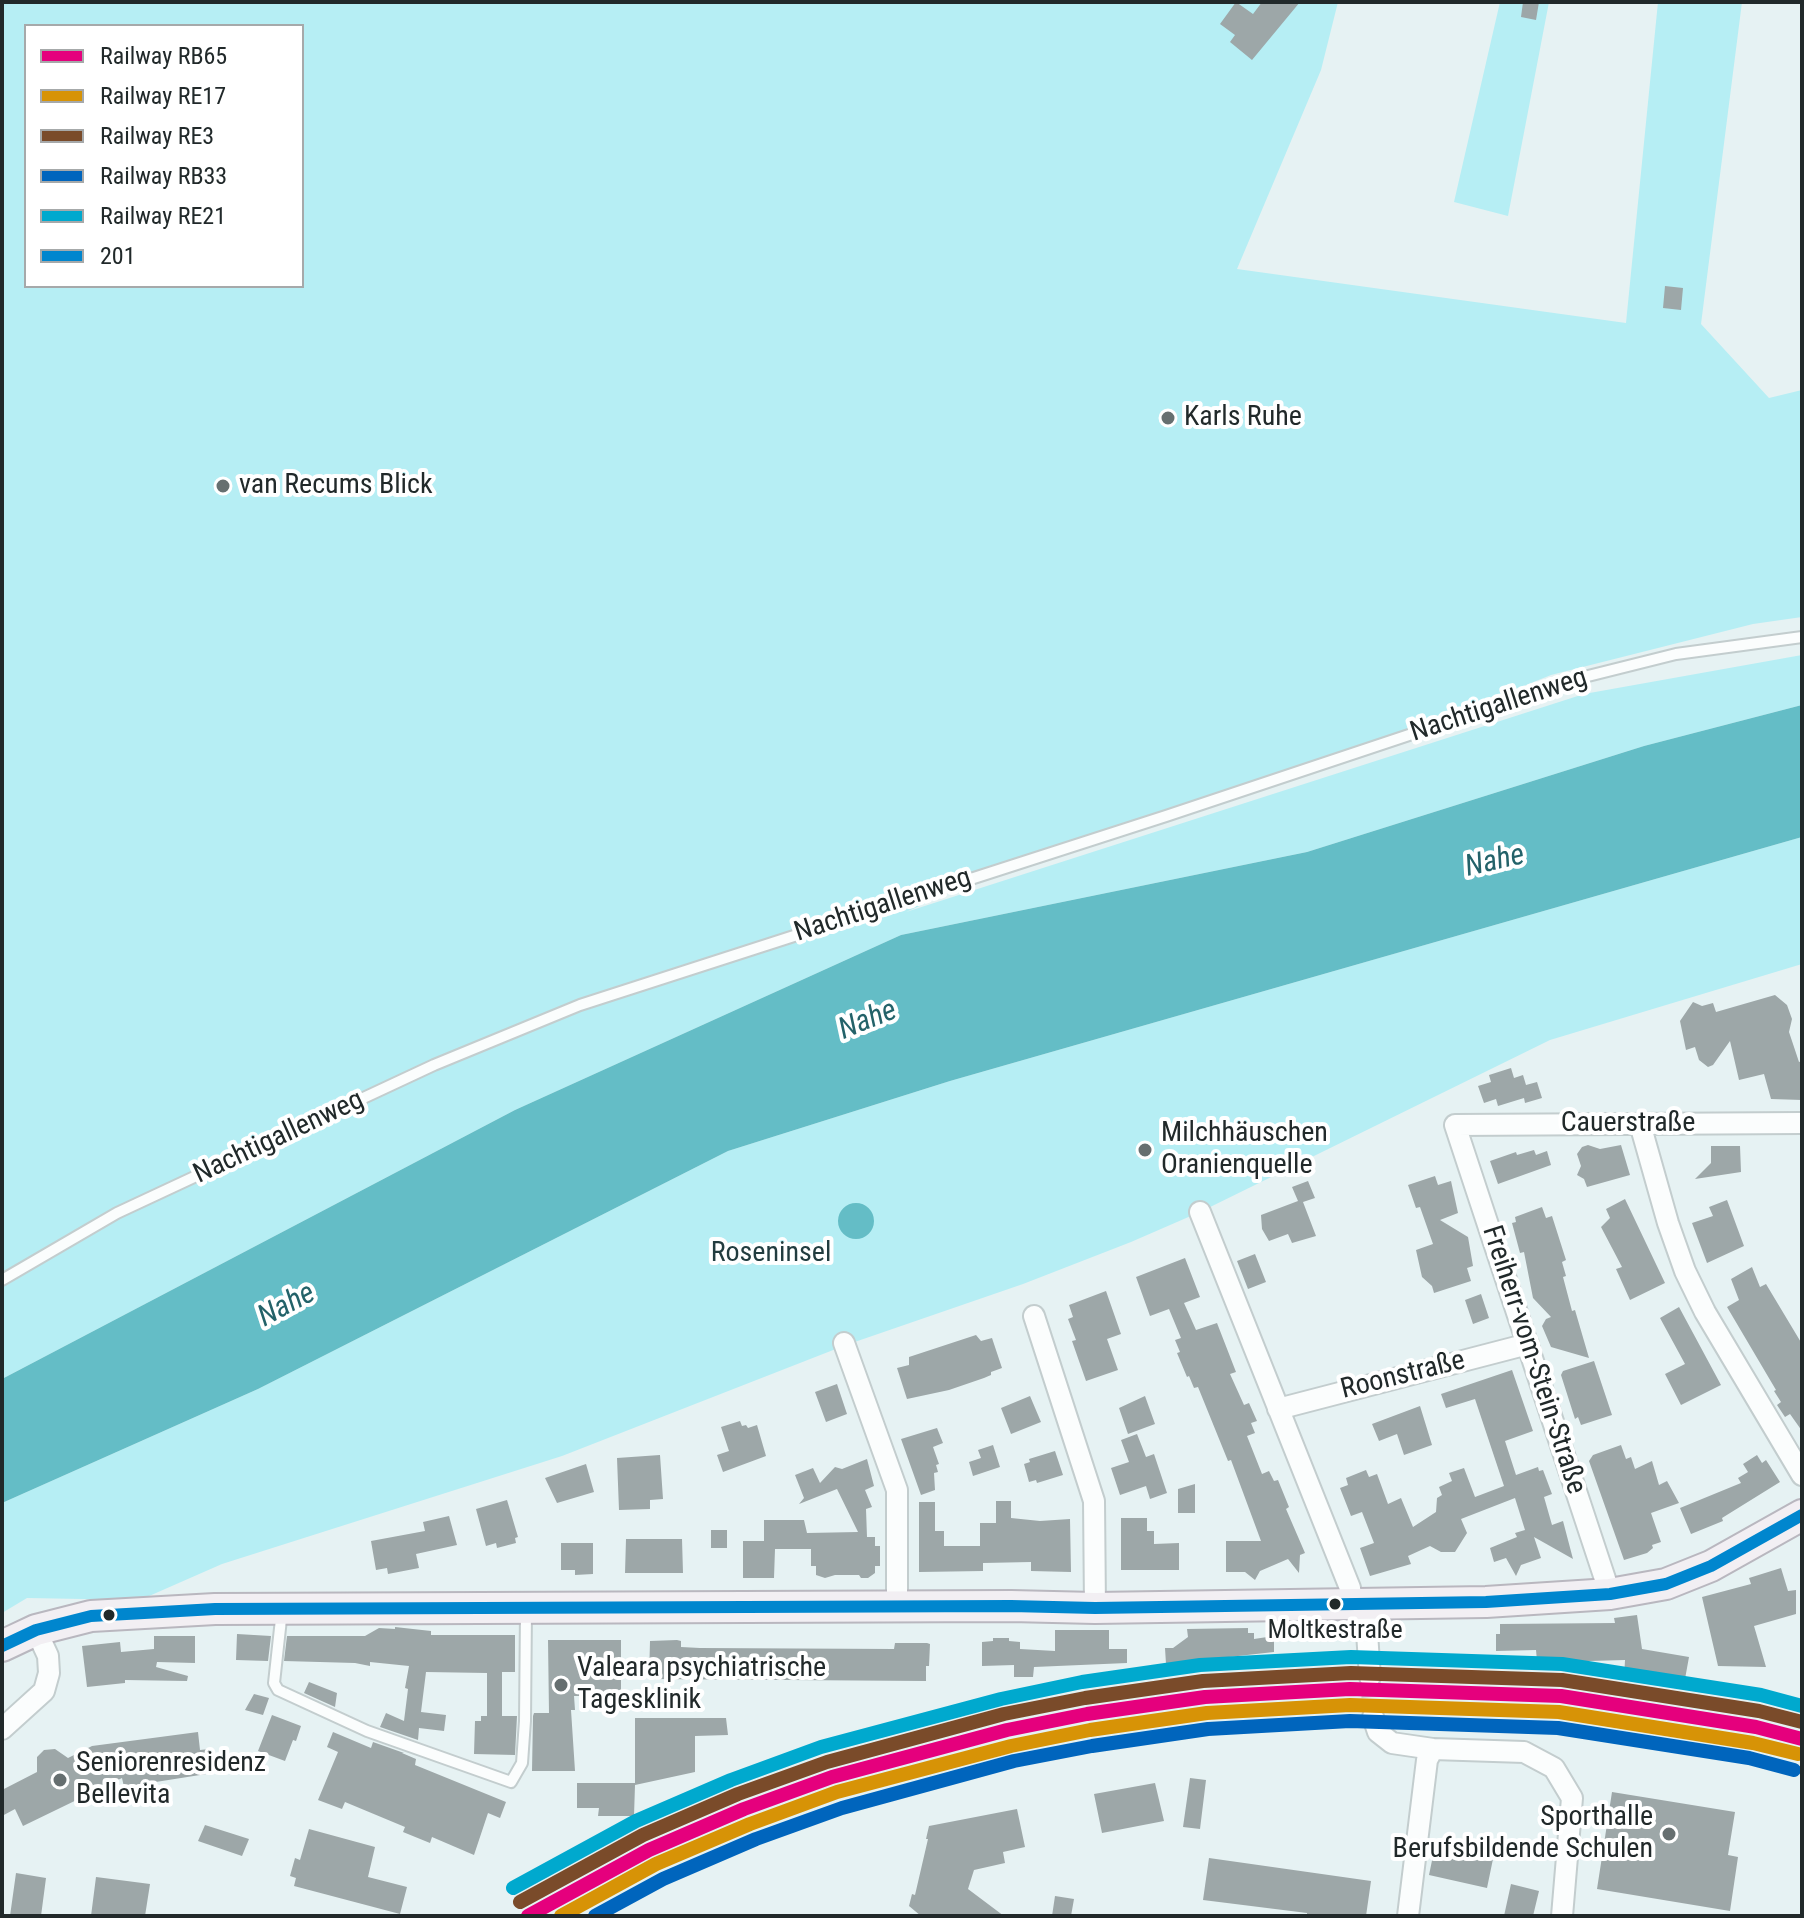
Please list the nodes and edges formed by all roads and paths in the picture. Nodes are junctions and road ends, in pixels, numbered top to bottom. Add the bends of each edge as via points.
1 (1802, 637) edge
2 (1802, 1123) edge
3 (1640, 1124) junction
4 (1455, 1125) joint
5 (1200, 1212) dead end
6 (2, 1280) edge
7 (1034, 1316) dead end
8 (844, 1343) dead end
9 (1528, 1344) junction
10 (1278, 1409) junction
11 (1802, 1475) edge
12 (1802, 1515) edge
13 (1610, 1594) junction
14 (1358, 1603) junction
15 (897, 1607) junction
16 (282, 1608) junction
17 (526, 1608) junction
18 (1095, 1608) junction
19 (36, 1630) junction
20 (2, 1646) edge
21 (1370, 1677) tunnel mouth
22 (1373, 1717) tunnel mouth
23 (2, 1729) edge
24 (1433, 1749) junction
25 (1408, 1916) edge
26 (1562, 1916) edge

1 - 6 lane, Nachtigallenweg via 1676,654 1580,678 580,1005 434,1065 117,1213
2 - 3 street, Cauerstraße
3 - 4 street, Cauerstraße
3 - 11 street via 1685,1271
4 - 9 street, Freiherr-vom-Stein-Straße
5 - 10 street
7 - 18 street via 1094,1501
8 - 15 street via 897,1490
9 - 10 street, Roonstraße
9 - 13 street, Freiherr-vom-Stein-Straße
10 - 14 street
12 - 13 main road via 1711,1566 1666,1584
13 - 14 main road
14 - 18 main road
14 - 21 street
15 - 17 main road
15 - 18 main road
16 - 17 main road
16 - 17 lane via 274,1683 278,1690 367,1731 511,1782 522,1763
16 - 19 main road via 110,1614
19 - 20 main road
19 - 23 street via 48,1656 44,1691
22 - 24 street via 1378,1732 1392,1743
24 - 25 street via 1427,1760
24 - 26 street via 1524,1752 1561,1775 1572,1798

